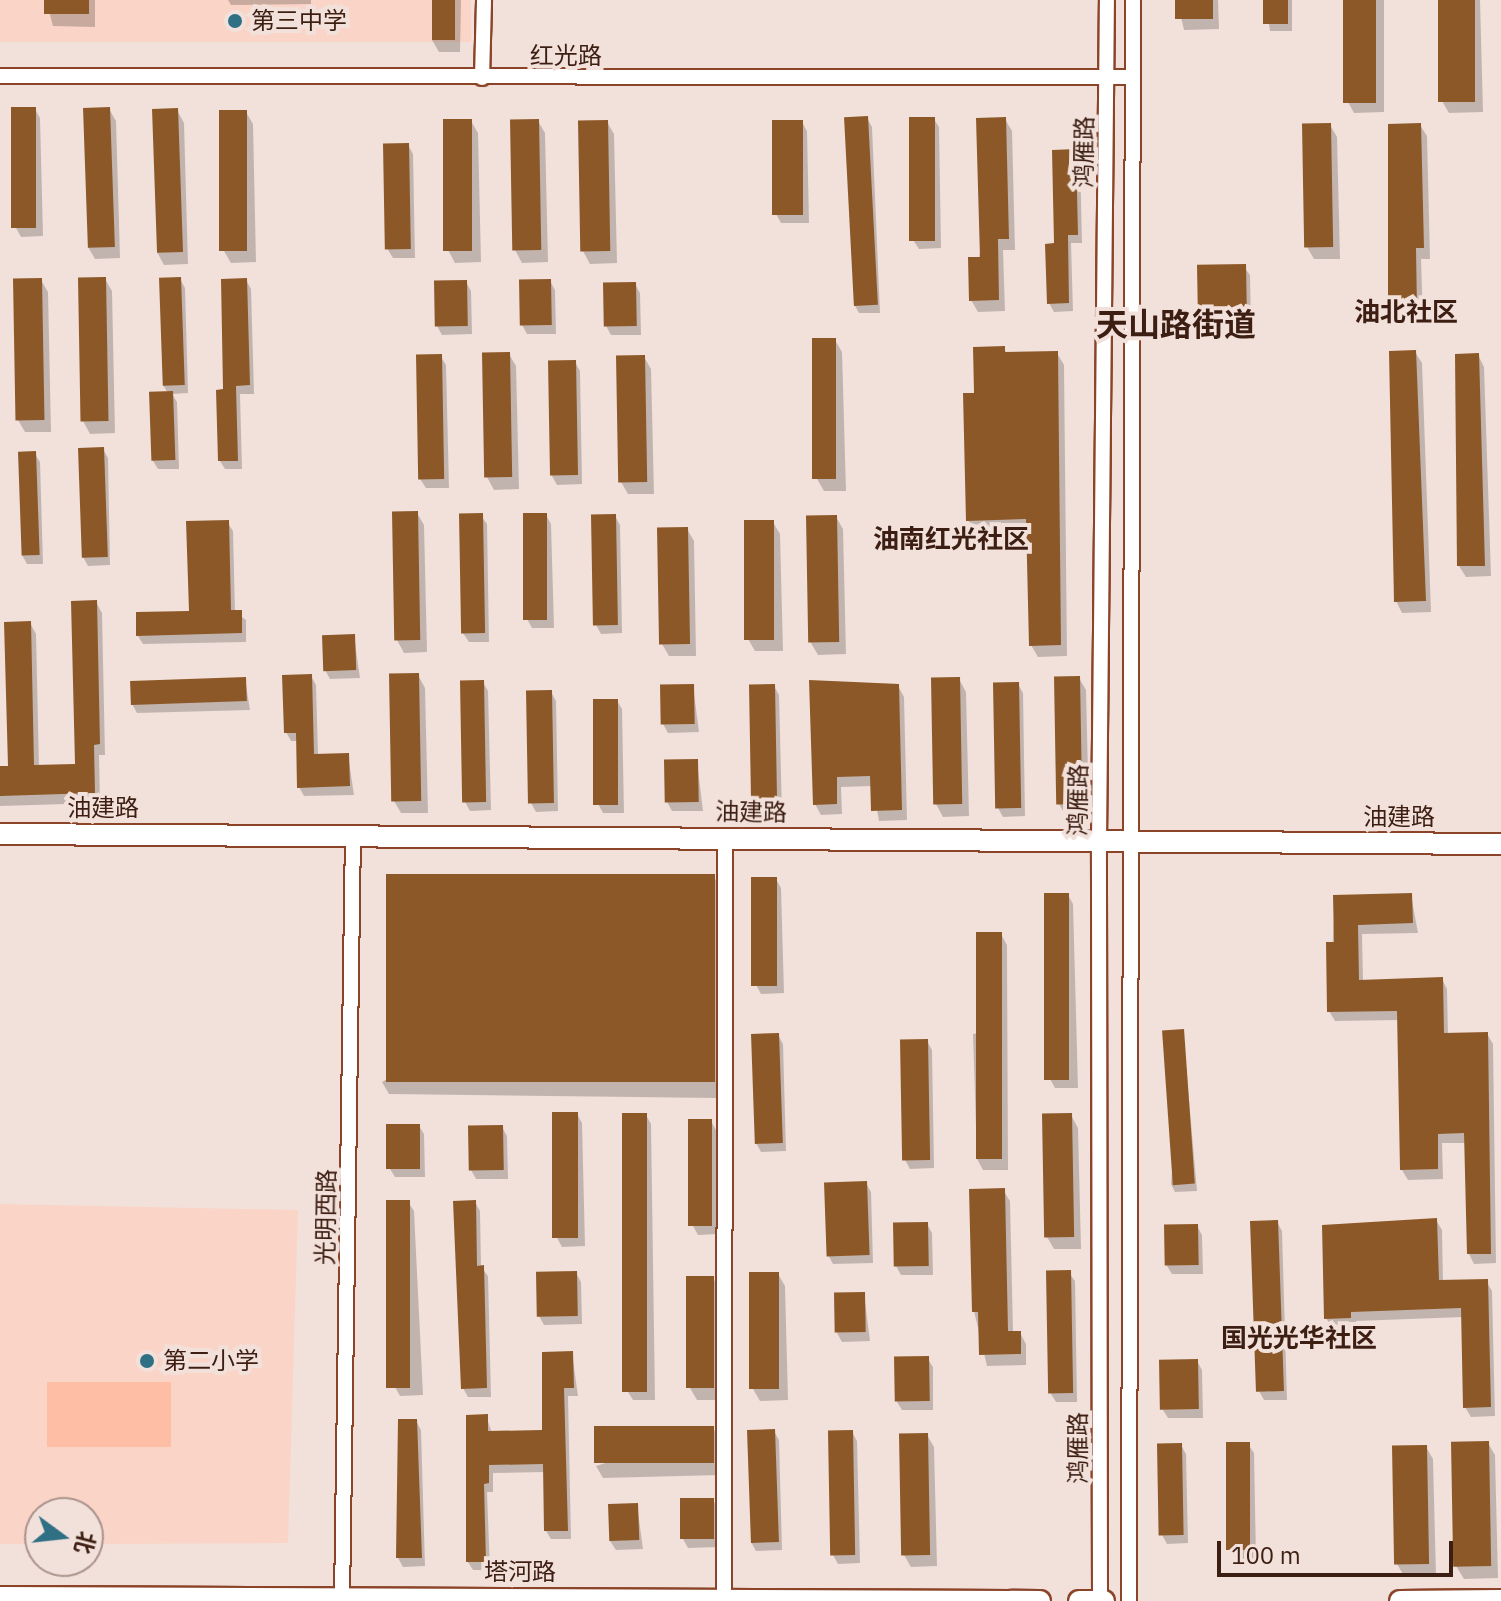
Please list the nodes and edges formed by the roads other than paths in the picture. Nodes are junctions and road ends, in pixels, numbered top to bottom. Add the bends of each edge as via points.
1 (484, 0) edge
2 (1107, 0) edge
3 (1133, 0) edge
4 (0, 76) edge
5 (1107, 77) junction
6 (1133, 77) junction
7 (482, 78) junction
8 (0, 834) edge
9 (353, 834) junction
10 (725, 838) junction
11 (1099, 842) junction
12 (1131, 843) junction
13 (1501, 844) edge
14 (0, 1597) edge
15 (342, 1599) edge
16 (724, 1599) edge
17 (1501, 1600) edge
18 (1040, 1601) edge
19 (1079, 1601) edge
20 (1101, 1601) edge
21 (1129, 1601) edge
22 (1400, 1601) edge

1 - 7 street
2 - 5 street, 鸿雁路
3 - 6 street, 鸿雁路
4 - 7 street, 红光路
5 - 6 street, 红光路
5 - 7 street, 红光路
5 - 11 street, 鸿雁路
6 - 12 street, 鸿雁路
8 - 9 main road, 油建路
9 - 10 main road, 油建路
9 - 15 street, 光明西路
10 - 11 main road, 油建路
10 - 16 street
11 - 12 main road, 油建路
11 - 20 street, 鸿雁路
12 - 13 main road, 油建路
12 - 21 street, 鸿雁路
14 - 15 main road, 塔河路
15 - 16 main road, 塔河路
16 - 18 main road, 塔河路
17 - 22 main road
19 - 20 main road

